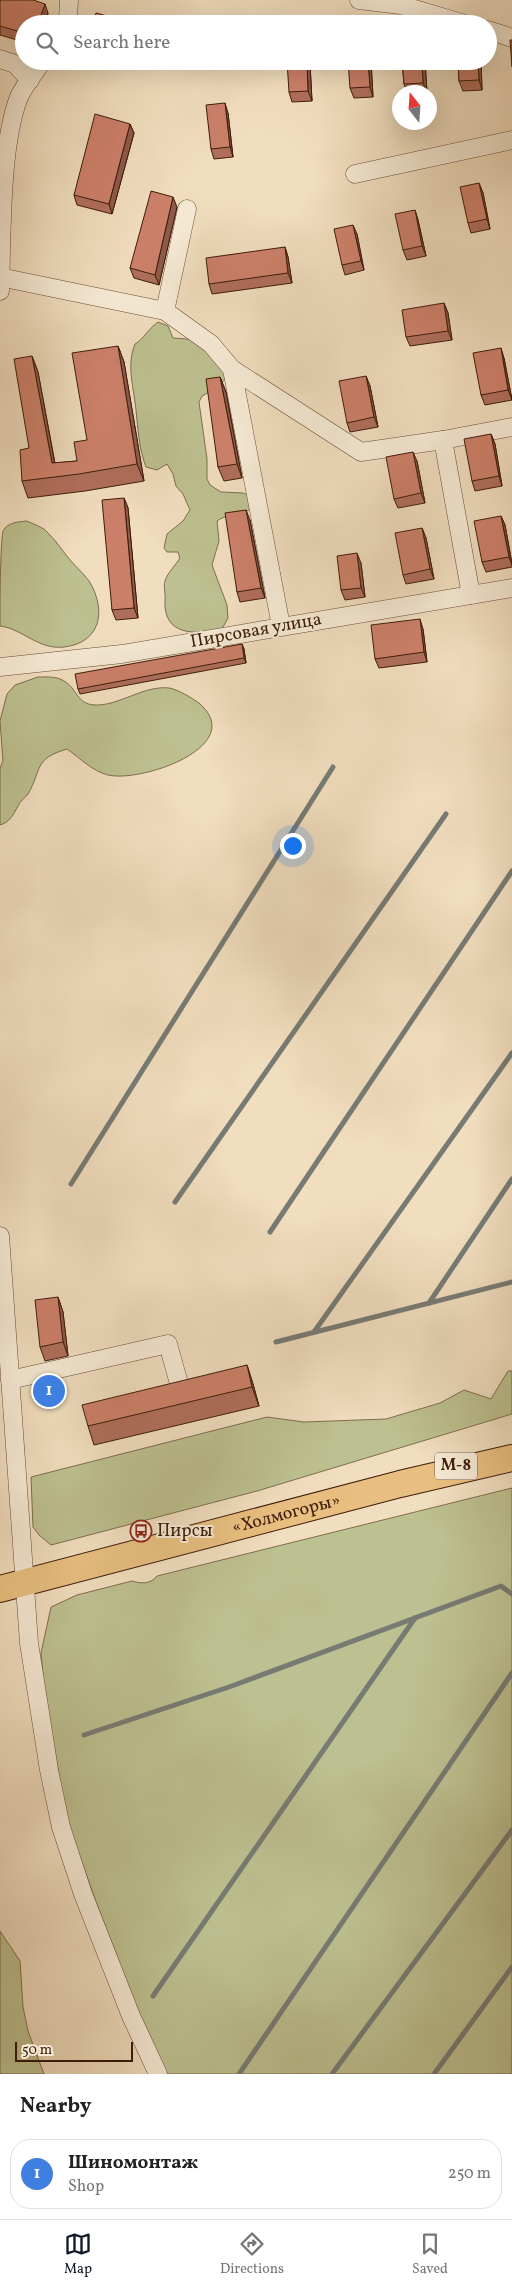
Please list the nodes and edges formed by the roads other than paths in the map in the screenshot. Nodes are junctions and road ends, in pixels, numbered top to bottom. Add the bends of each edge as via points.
1 (69, 0) edge
2 (359, 0) edge
3 (68, 15) edge
4 (433, 15) edge
5 (497, 33) edge
6 (512, 38) edge
7 (0, 59) edge
8 (15, 64) edge
9 (21, 70) edge
10 (36, 70) edge
11 (30, 80) junction
12 (512, 140) edge
13 (355, 174) dead end
14 (186, 209) dead end
15 (0, 277) edge
16 (0, 291) edge
17 (165, 310) junction
18 (232, 369) junction
19 (512, 427) edge
20 (443, 440) junction
21 (512, 588) edge
22 (472, 595) junction
23 (282, 626) junction
24 (0, 667) edge
25 (0, 1236) edge
26 (3, 1323) edge
27 (10, 1380) junction
28 (178, 1380) edge
29 (6, 1403) edge
30 (512, 1448) edge
31 (512, 1458) edge
32 (400, 1484) junction
33 (25, 1583) junction
34 (0, 1589) edge
35 (158, 2074) edge

1 - 3 street
2 - 4 street
5 - 6 street
7 - 8 street
9 - 11 street
10 - 11 street
11 - 15 street via 19,96 8,132
12 - 13 street
14 - 17 street
15 - 16 street
15 - 17 street
17 - 18 street via 211,344
18 - 20 street via 361,452
18 - 23 street
19 - 20 street
20 - 22 street
21 - 22 street, Пирсовая улица
22 - 23 street, Пирсовая улица
23 - 24 street, Пирсовая улица via 122,654
25 - 26 street
26 - 27 street
27 - 28 street via 168,1344
27 - 29 street
29 - 33 street
30 - 32 highway, «Холмогоры» / М-8
31 - 32 highway, «Холмогоры» / М-8
32 - 33 highway, «Холмогоры» / М-8
33 - 34 highway, «Холмогоры»
33 - 35 street via 29,1643 61,1827 83,1894 131,2016

